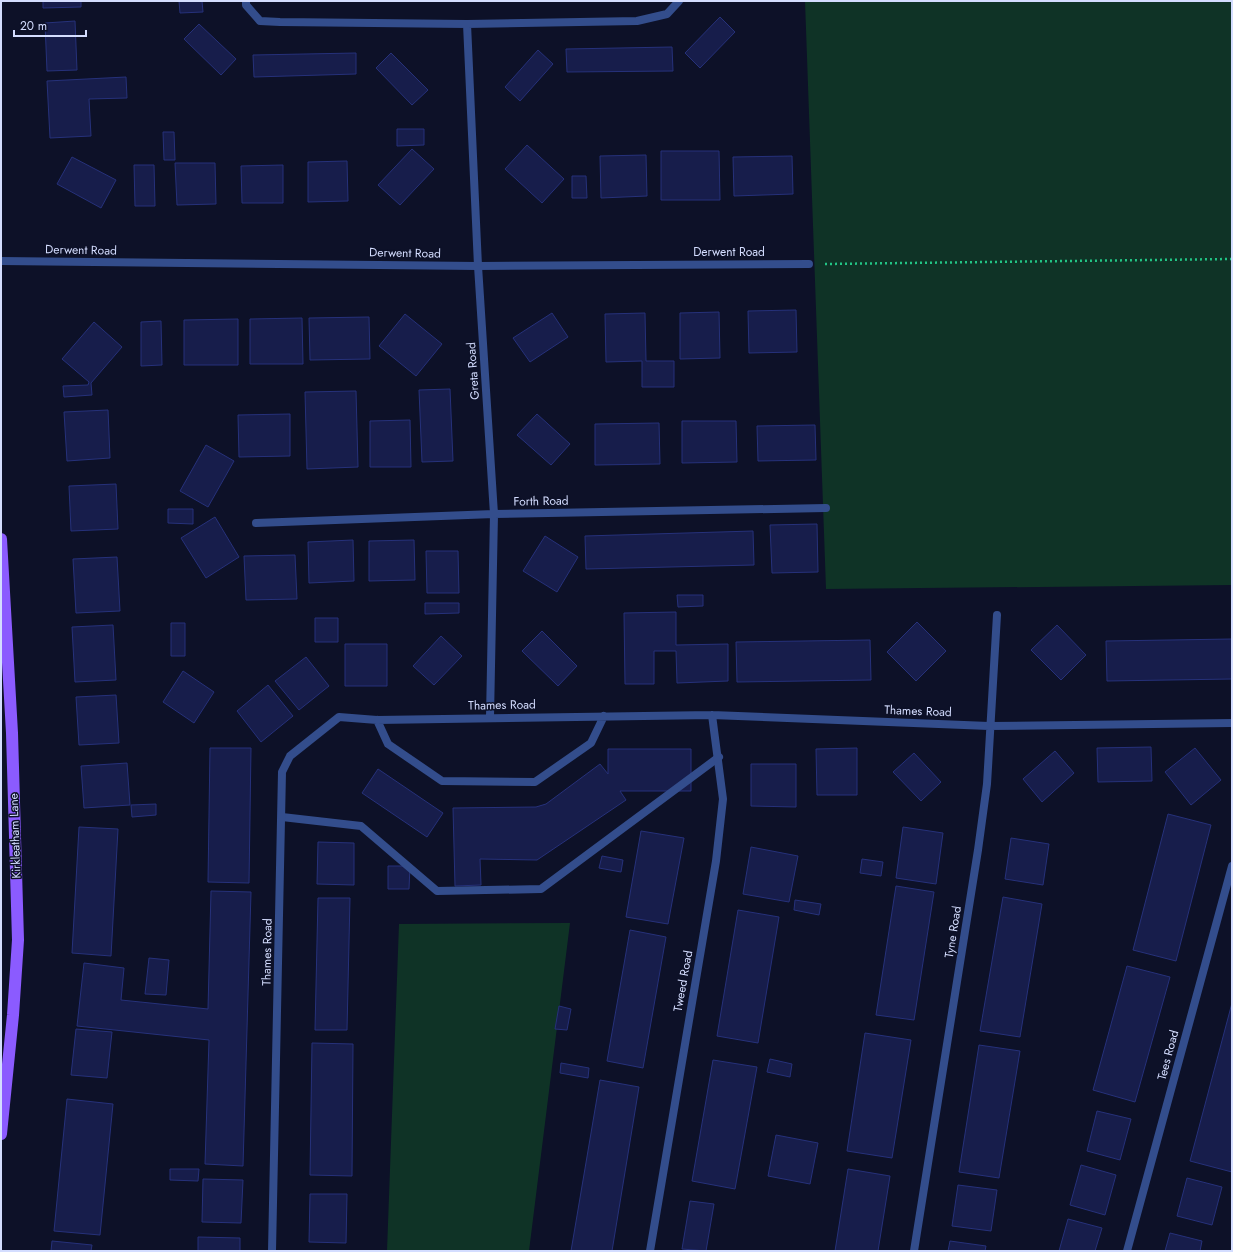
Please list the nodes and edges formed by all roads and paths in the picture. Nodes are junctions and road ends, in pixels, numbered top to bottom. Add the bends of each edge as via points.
1 (246, 1) edge
2 (679, 1) edge
3 (467, 24) junction
4 (1232, 259) edge
5 (1, 261) edge
6 (809, 264) joint
7 (478, 266) junction
8 (826, 508) dead end
9 (494, 514) junction
10 (256, 523) dead end
11 (1, 546) edge
12 (997, 615) dead end
13 (712, 714) junction
14 (604, 716) junction
15 (490, 717) junction
16 (377, 720) junction
17 (1232, 723) edge
18 (990, 726) junction
19 (719, 757) junction
20 (282, 817) junction
21 (1232, 866) edge
22 (1, 1134) edge
23 (272, 1251) edge
24 (650, 1251) edge
25 (914, 1251) edge
26 (1127, 1251) edge

1 - 3 street via 246,5 260,21
2 - 3 street via 667,14 637,21
3 - 7 street, Greta Road
4 - 6 path
5 - 7 street, Derwent Road
6 - 7 street, Derwent Road
7 - 9 street, Greta Road
8 - 9 street, Forth Road
9 - 10 street, Forth Road
9 - 15 street, Greta Road
11 - 22 main road, Kirkleatham Lane via 12,748 18,940
12 - 18 street, Tyne Road
13 - 14 street, Thames Road
13 - 18 street, Thames Road
13 - 19 street, Tweed Road
14 - 15 street, Thames Road
14 - 16 street via 591,743 535,782 442,782 388,744
15 - 16 street, Thames Road
16 - 20 street, Thames Road via 339,717 290,756 282,772
17 - 18 street, Thames Road
18 - 25 street, Tyne Road via 987,784 978,850
19 - 20 street via 541,889 437,891 361,826
19 - 24 street, Tweed Road via 723,799 716,861
20 - 23 street, Thames Road
21 - 26 street, Tees Road

